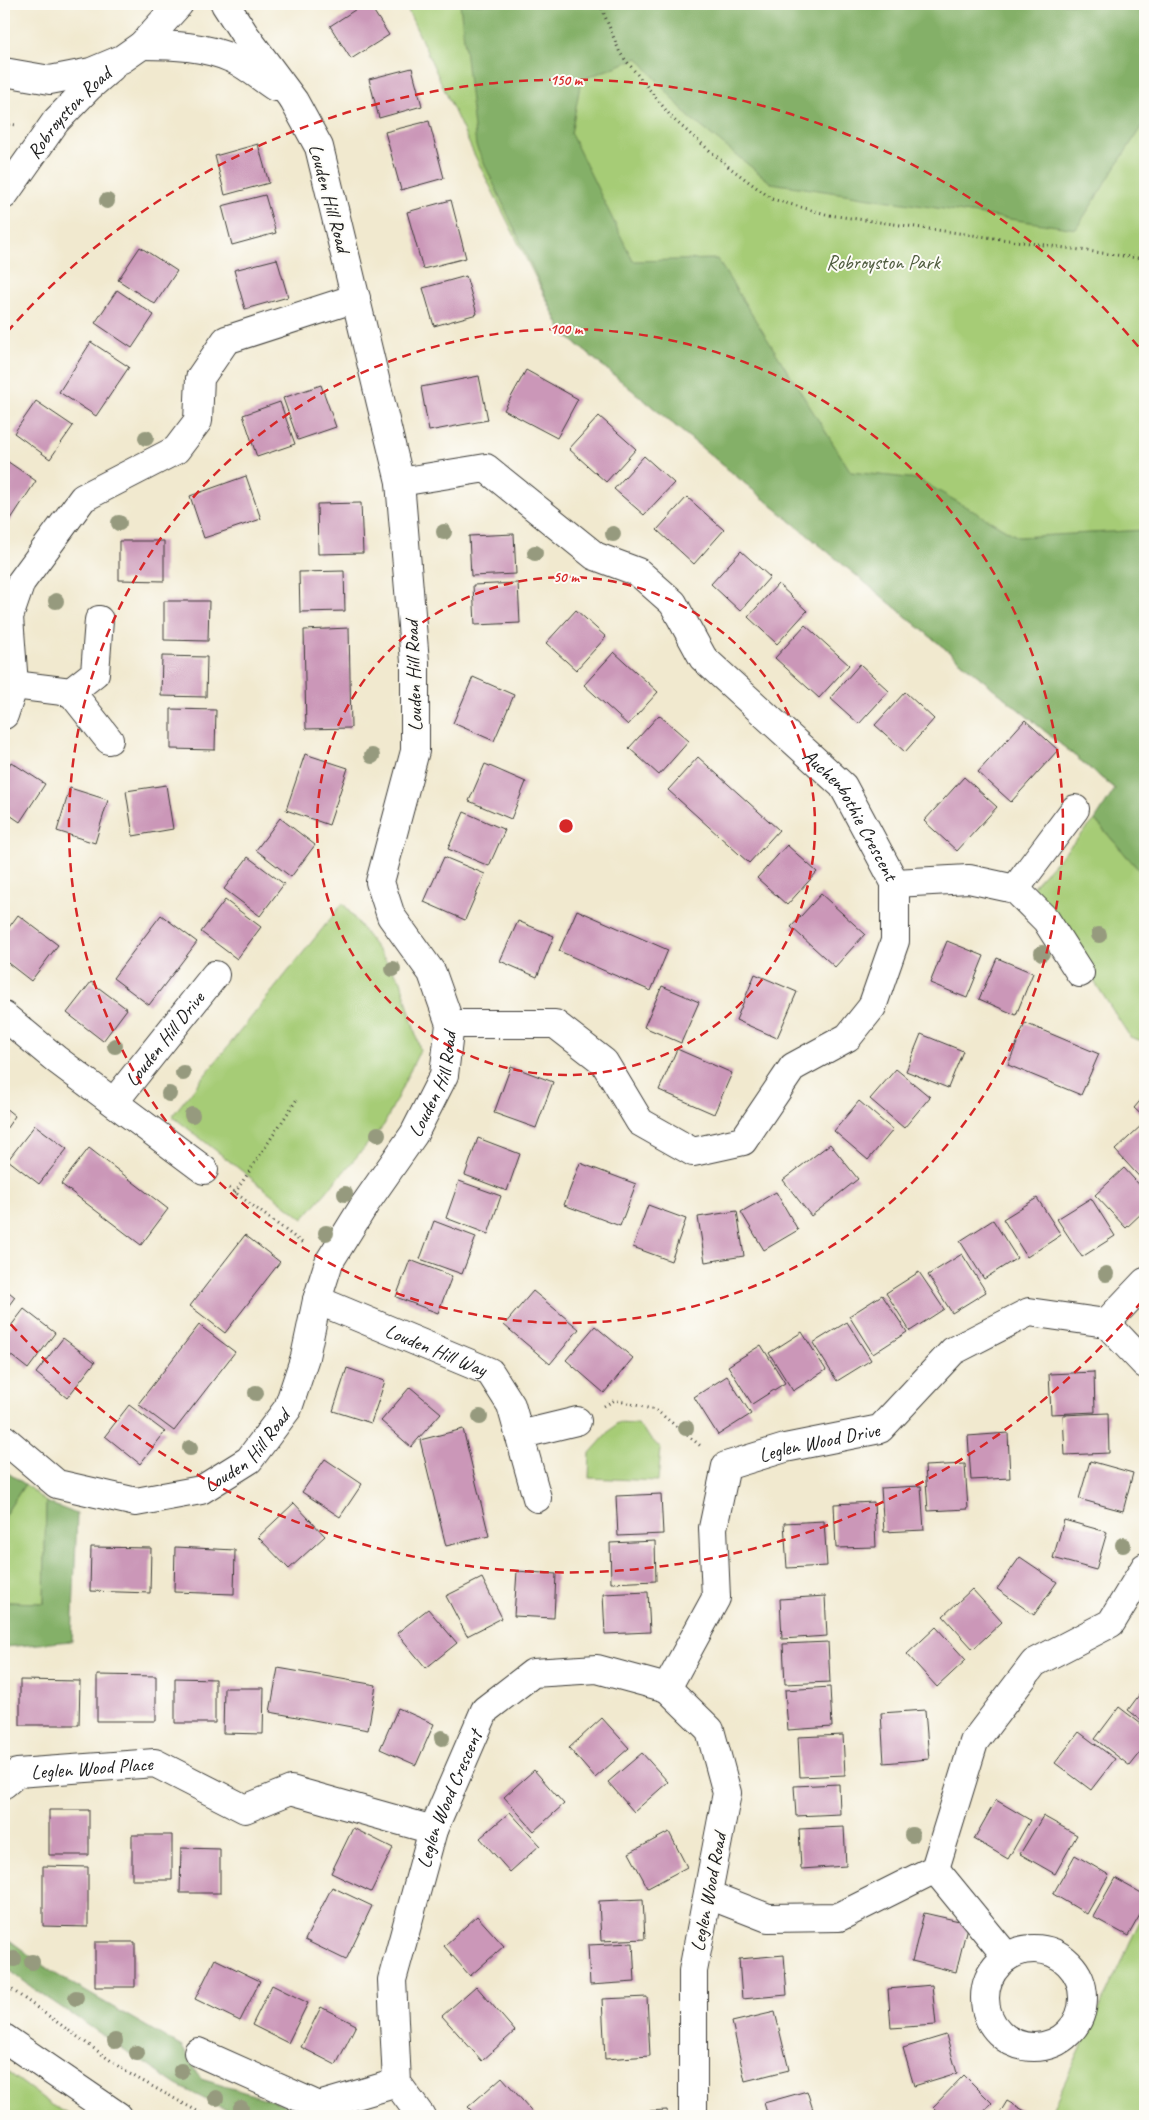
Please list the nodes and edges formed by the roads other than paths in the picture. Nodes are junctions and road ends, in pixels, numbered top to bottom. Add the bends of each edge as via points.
1 (179, 4) edge
2 (225, 4) edge
3 (132, 52) junction
4 (4, 72) edge
5 (294, 101) junction
6 (4, 195) edge
7 (356, 298) junction
8 (400, 482) junction
9 (98, 620) dead end
10 (14, 685) junction
11 (71, 692) junction
12 (4, 715) edge
13 (108, 740) dead end
14 (1075, 809) dead end
15 (895, 883) junction
16 (1015, 888) junction
17 (1080, 973) dead end
18 (215, 975) dead end
19 (4, 1016) edge
20 (450, 1024) junction
21 (114, 1102) junction
22 (204, 1170) road end
23 (1145, 1282) edge
24 (317, 1300) junction
25 (1106, 1323) junction
26 (1145, 1364) edge
27 (577, 1421) road end
28 (519, 1434) junction
29 (4, 1439) edge
30 (537, 1498) dead end
31 (1145, 1567) edge
32 (667, 1688) junction
33 (4, 1784) edge
34 (433, 1830) junction
35 (935, 1869) junction
36 (709, 1895) junction
37 (1007, 1957) dead end
38 (4, 2038) edge
39 (198, 2052) dead end
40 (397, 2084) junction
41 (118, 2116) edge
42 (421, 2116) edge
43 (693, 2116) edge

1 - 3 street, Robroyston Road
2 - 5 street, Louden Hill Road
3 - 4 street via 91,72 50,80
3 - 5 street, Louden Hill Road via 164,45 207,50 234,59
3 - 6 street, Robroyston Road via 88,88 56,121
5 - 7 street, Louden Hill Road via 319,147
7 - 8 street, Louden Hill Road
7 - 10 street via 226,340 200,378 198,421 176,450 84,498 21,582 9,617
8 - 15 street, Auchenbothie Crescent via 486,468 595,556 638,572 673,603 703,658 843,786
8 - 20 street, Louden Hill Road via 415,662 414,751 380,882 391,916 432,973
9 - 11 street via 95,672
10 - 11 street
10 - 12 street
11 - 13 street
14 - 16 street
15 - 16 street via 969,879
15 - 20 street, Auchenbothie Crescent via 895,941 872,1007 848,1037 793,1067 743,1141 693,1152 640,1122 604,1062 555,1024
16 - 17 street via 1046,920
18 - 21 street, Louden Hill Drive
19 - 21 street, Louden Hill Drive
20 - 24 street, Louden Hill Road via 444,1076 414,1134 329,1262
21 - 22 street, Louden Hill Drive
23 - 25 street
24 - 28 street, Louden Hill Way via 490,1372 511,1404
24 - 29 street, Louden Hill Road via 305,1357 288,1408 249,1460 201,1490 136,1502 57,1484
25 - 26 street
25 - 32 street, Leglen Wood Drive via 1028,1312 953,1351 880,1429 786,1448 726,1466 713,1528 716,1598
27 - 28 street
28 - 30 street, Louden Hill Way
31 - 35 street via 1111,1623 1034,1664 974,1742
32 - 34 street, Leglen Wood Crescent via 597,1669 533,1673 485,1710
32 - 36 street, Leglen Wood Road via 710,1730 727,1792
33 - 34 street, Leglen Wood Place via 17,1774 155,1763 245,1809 291,1790
34 - 40 street, Leglen Wood Crescent via 392,1980
35 - 36 street via 839,1917 768,1918
35 - 37 street
36 - 43 street, Leglen Wood Road via 693,1971
38 - 41 street
39 - 40 street via 319,2106
40 - 42 street

